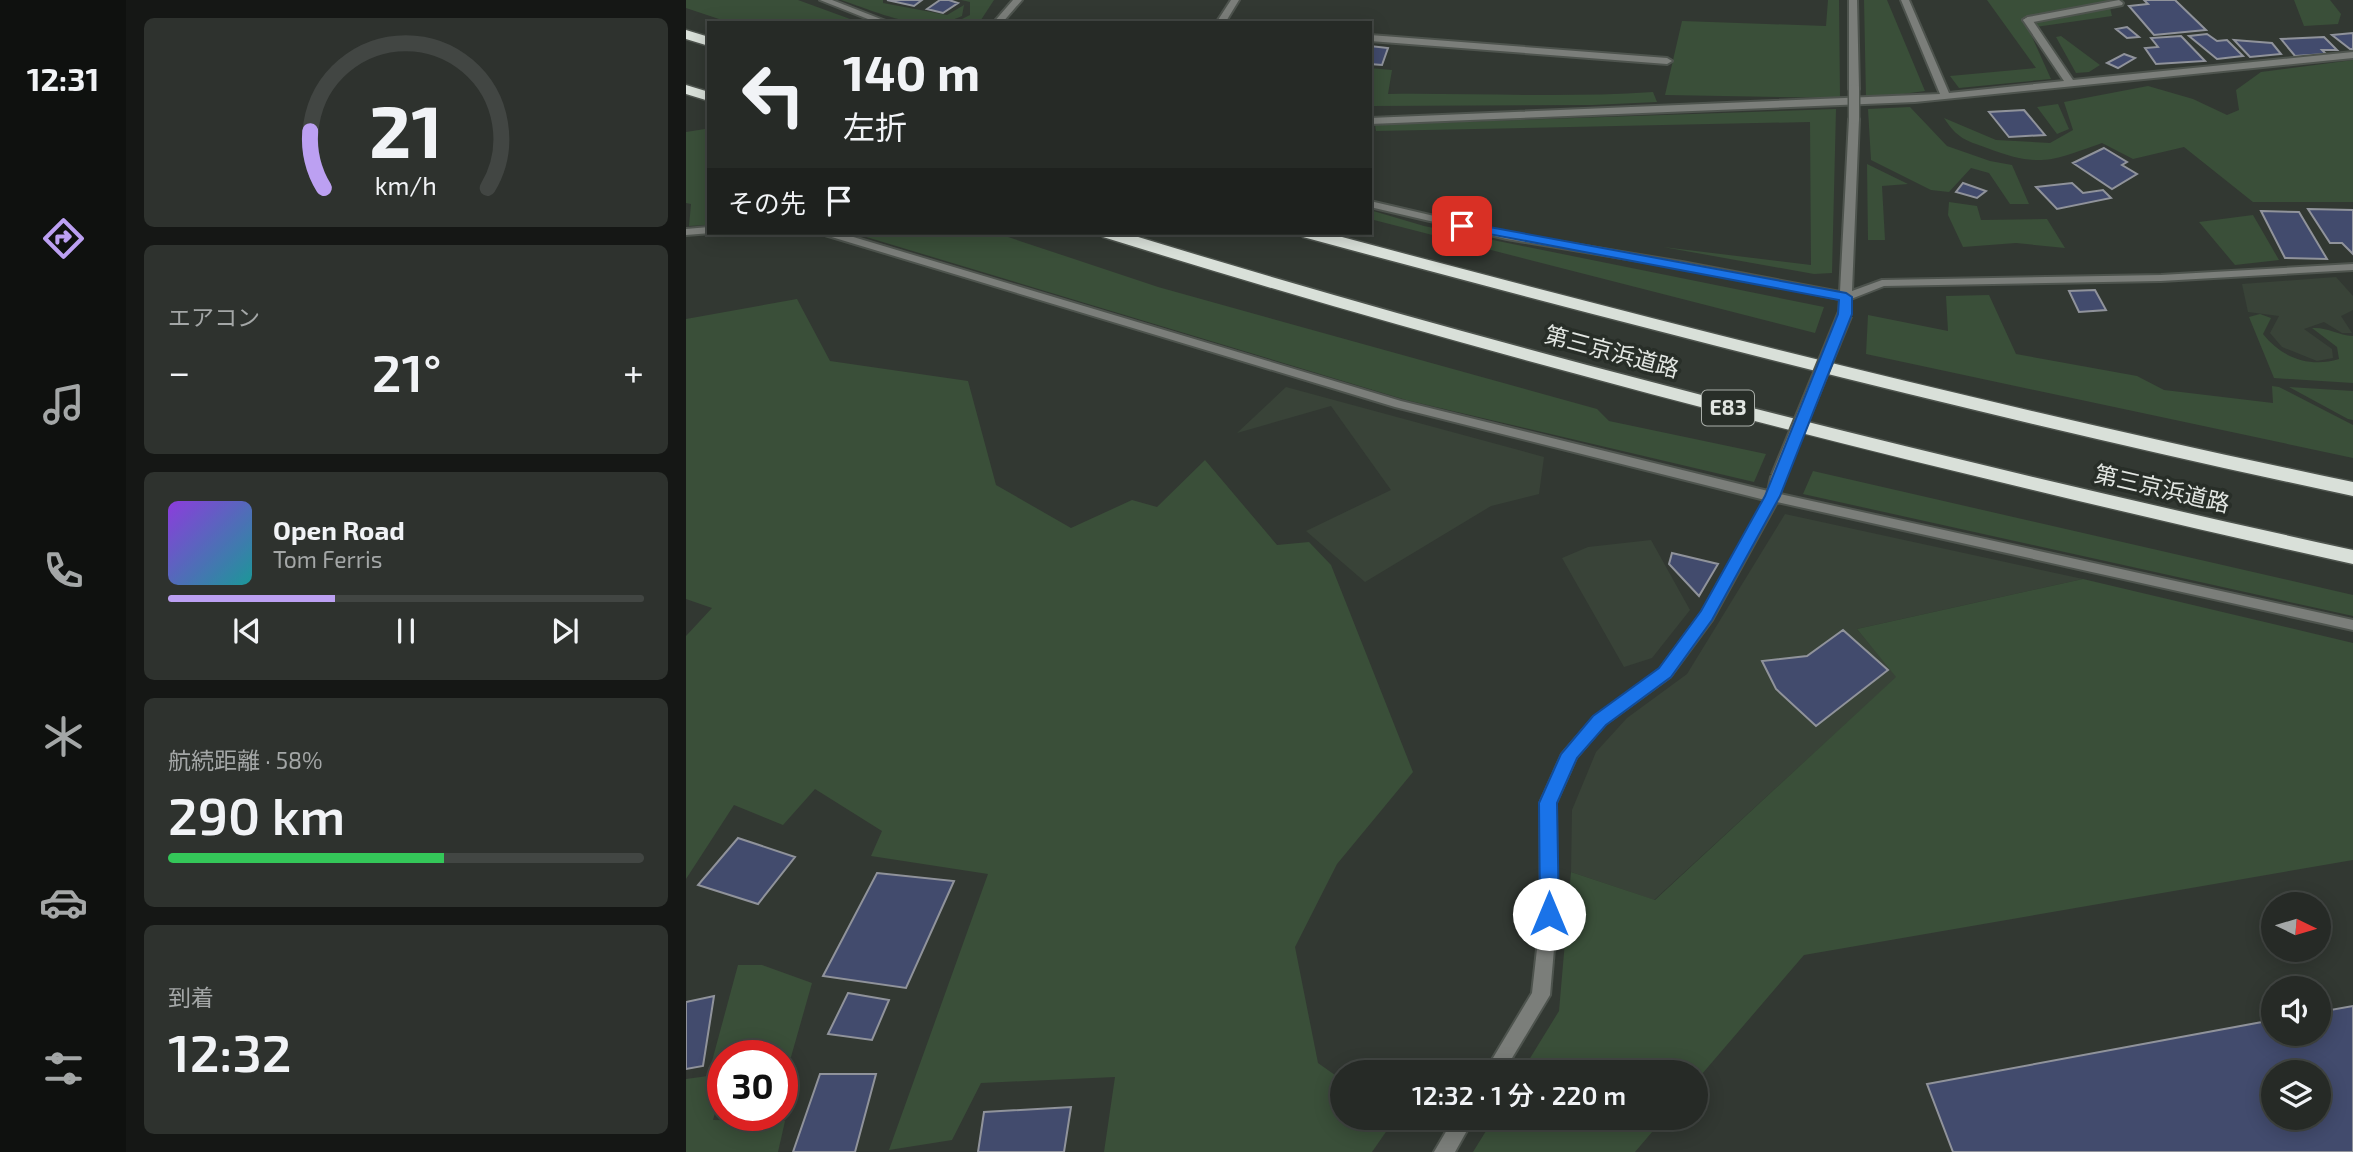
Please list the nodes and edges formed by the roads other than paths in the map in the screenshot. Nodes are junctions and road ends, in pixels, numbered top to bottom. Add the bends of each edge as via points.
1 (824, 0) edge
2 (1018, 0) edge
3 (1236, 0) edge
4 (1853, 0) edge
5 (1905, 0) edge
6 (2119, 3) dead end
7 (882, 21) edge
8 (999, 21) edge
9 (1221, 21) edge
10 (686, 34) edge
11 (1372, 38) edge
12 (707, 41) edge
13 (2353, 55) edge
14 (1667, 61) dead end
15 (2071, 84) junction
16 (686, 89) edge
17 (707, 96) edge
18 (1946, 96) junction
19 (1372, 121) edge
20 (1372, 204) edge
21 (707, 230) edge
22 (686, 232) edge
23 (836, 235) edge
24 (1116, 235) edge
25 (1316, 235) edge
26 (2353, 267) edge
27 (1846, 297) junction
28 (2353, 489) edge
29 (1773, 496) junction
30 (2353, 557) edge
31 (2353, 625) edge
32 (1501, 1060) edge
33 (1458, 1130) edge
34 (1444, 1152) edge

1 - 7 street
2 - 8 street
3 - 9 street
4 - 27 street, bridge via 1854,119
5 - 18 street
6 - 15 street via 2028,20
10 - 12 highway
11 - 14 street
13 - 15 street
15 - 18 street
16 - 17 highway
18 - 19 street
20 - 27 street via 1507,236
21 - 22 street
23 - 29 street via 1399,404
24 - 30 highway, 第三京浜道路 / E83 via 1593,373 1945,463
25 - 28 highway, 第三京浜道路 via 1957,402
26 - 27 street via 2161,278 1882,283
27 - 29 street, bridge via 1845,314
29 - 31 street
29 - 32 street via 1707,616 1665,673 1600,720 1570,754 1548,803 1549,914 1541,995
33 - 34 street

